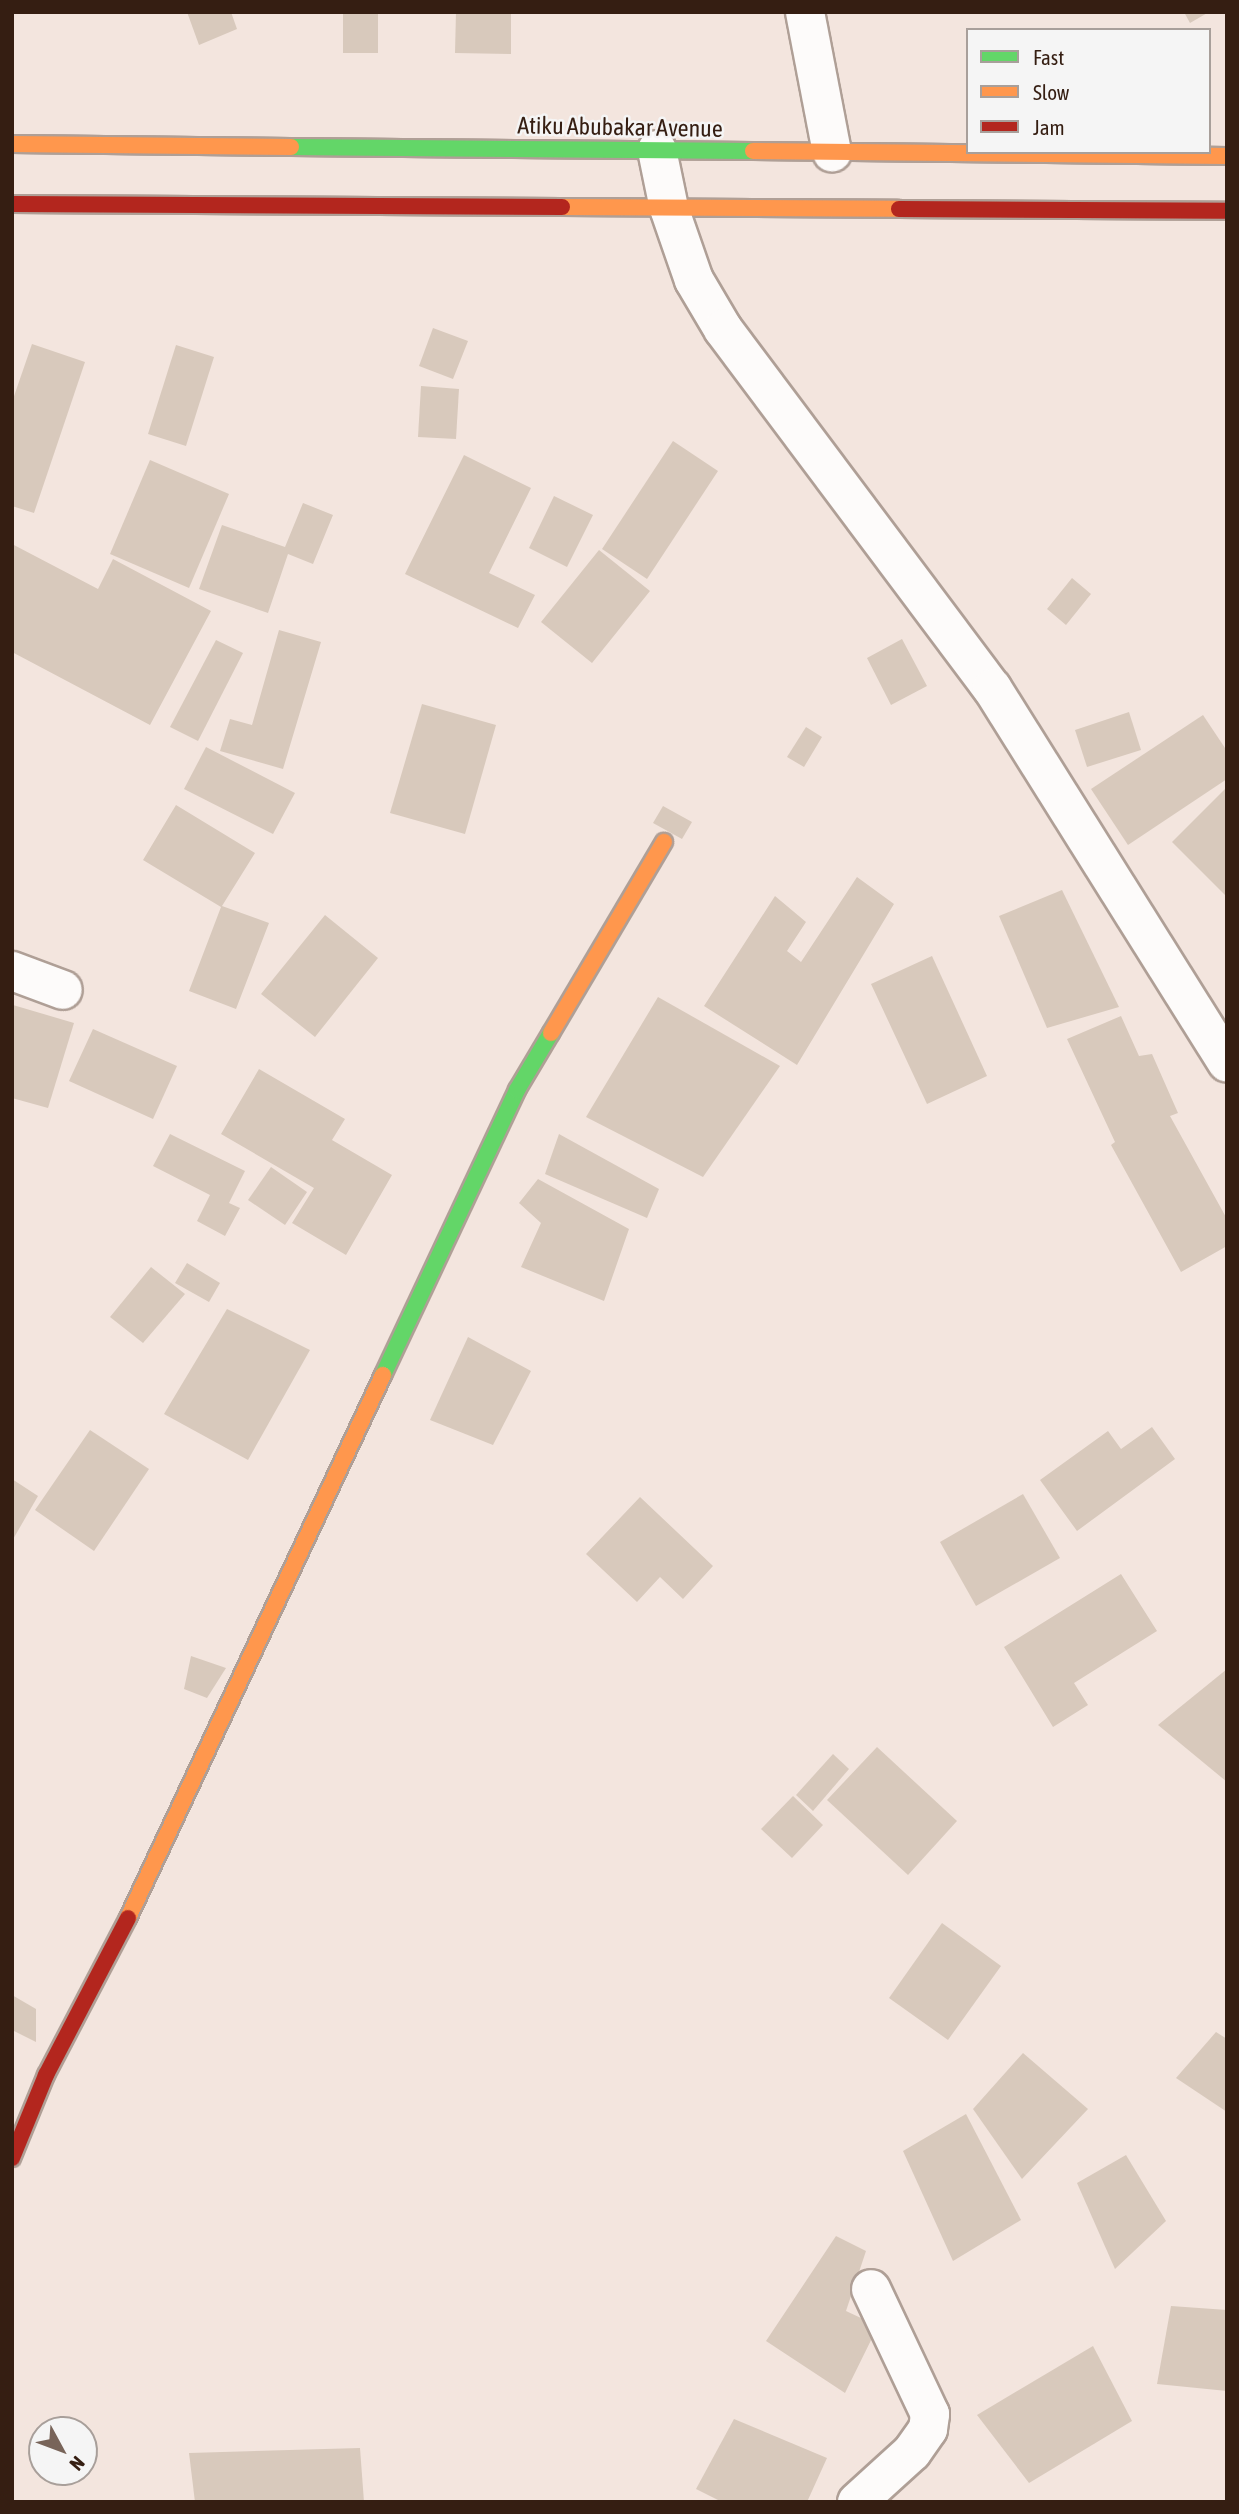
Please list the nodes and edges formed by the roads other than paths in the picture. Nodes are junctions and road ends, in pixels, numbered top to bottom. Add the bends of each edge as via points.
1 (805, 12) edge
2 (12, 144) edge
3 (657, 150) junction
4 (832, 152) junction
5 (966, 153) edge
6 (1030, 154) edge
7 (1227, 156) edge
8 (12, 204) edge
9 (669, 208) junction
10 (1227, 211) edge
11 (664, 842) dead end
12 (12, 971) edge
13 (63, 990) dead end
14 (1227, 1062) edge
15 (12, 2158) edge
16 (871, 2289) dead end
17 (857, 2502) edge

1 - 4 street
2 - 3 main road, Atiku Abubakar Avenue
3 - 4 main road, Atiku Abubakar Avenue
3 - 9 street
4 - 5 main road, Atiku Abubakar Avenue
6 - 7 main road, Atiku Abubakar Avenue
8 - 9 main road
9 - 10 main road
9 - 14 street via 694,280 723,330 853,497 992,688
11 - 15 main road via 517,1090 147,1881 46,2075
12 - 13 street
16 - 17 street via 930,2414 928,2429 912,2452

